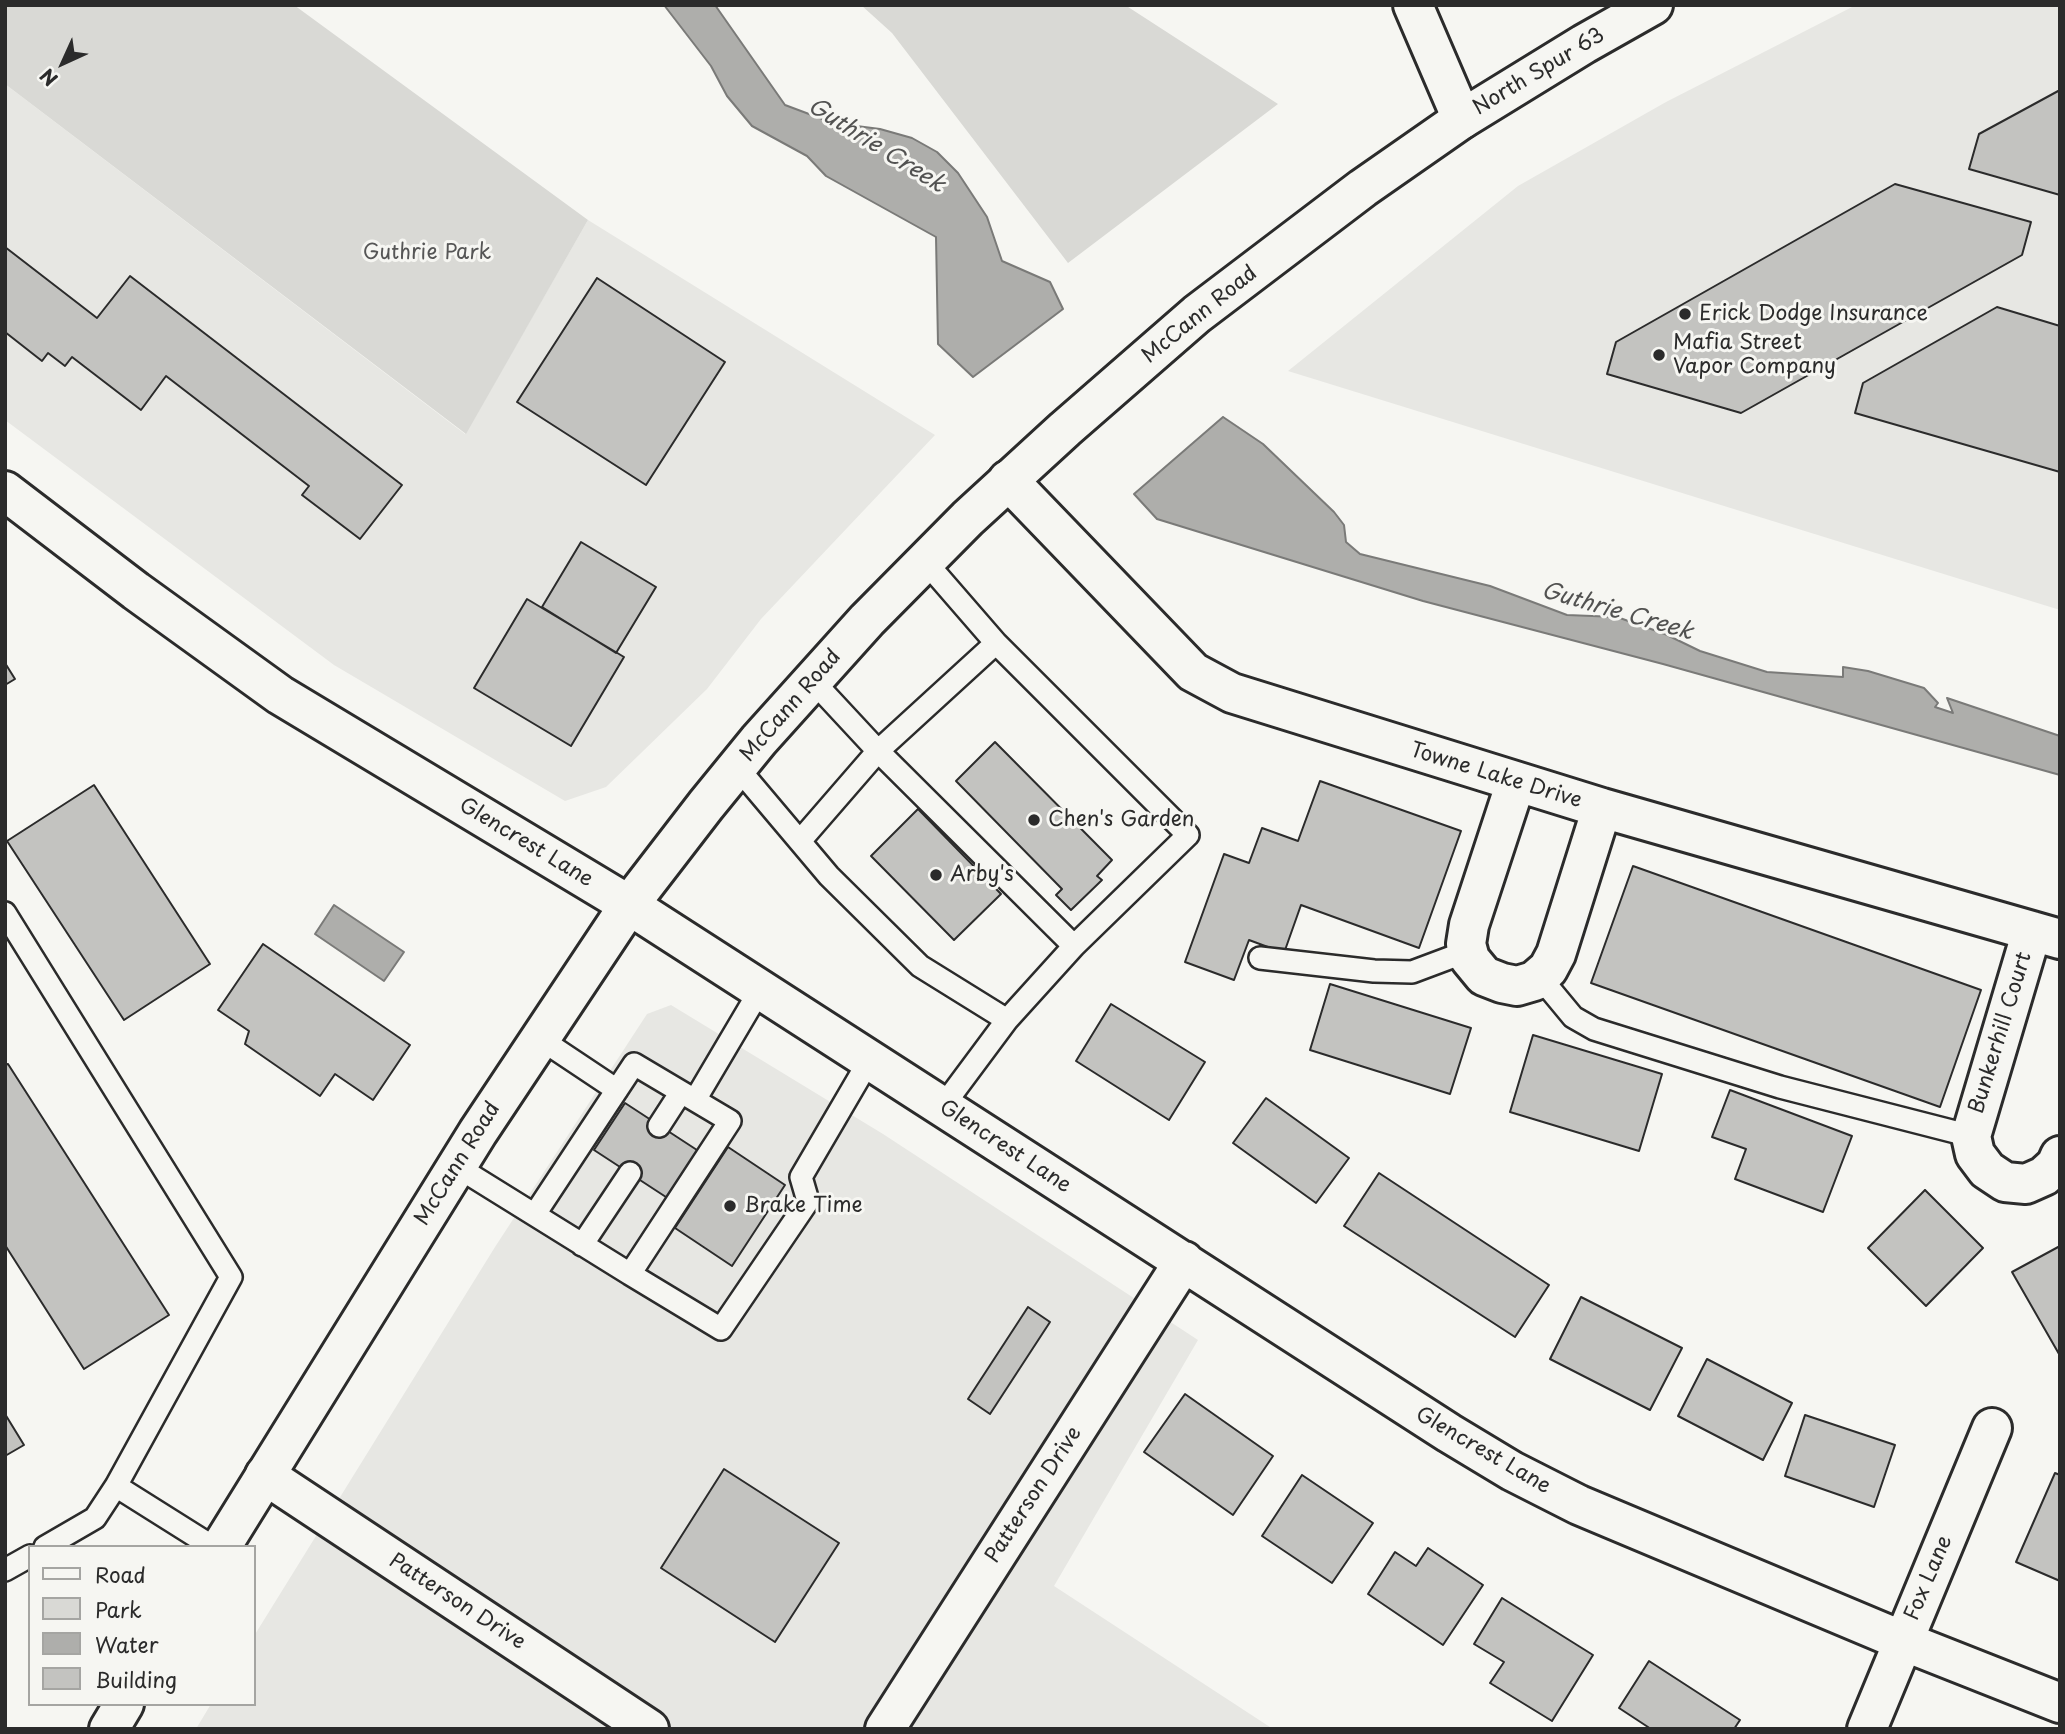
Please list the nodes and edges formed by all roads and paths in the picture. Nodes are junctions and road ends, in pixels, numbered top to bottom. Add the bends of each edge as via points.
1 (1413, 5) edge
2 (1653, 5) edge
3 (1462, 120) junction
4 (1008, 480) junction
5 (5, 491) edge
6 (924, 560) junction
7 (996, 643) junction
8 (812, 680) junction
9 (878, 751) junction
10 (737, 767) junction
11 (1516, 782) junction
12 (1602, 808) junction
13 (800, 841) junction
14 (629, 905) junction
15 (5, 913) edge
16 (2046, 935) edge
17 (1074, 946) junction
18 (1468, 951) junction
19 (1260, 958) dead end
20 (1539, 976) junction
21 (760, 990) junction
22 (1007, 1020) junction
23 (539, 1038) junction
24 (870, 1059) junction
25 (617, 1090) junction
26 (688, 1096) junction
27 (943, 1106) junction
28 (659, 1126) dead end
29 (1971, 1136) junction
30 (2059, 1159) edge
31 (456, 1166) junction
32 (629, 1173) dead end
33 (535, 1213) junction
34 (582, 1245) junction
35 (1184, 1261) junction
36 (630, 1274) junction
37 (1992, 1428) dead end
38 (265, 1475) junction
39 (116, 1486) junction
40 (48, 1545) edge
41 (210, 1545) edge
42 (222, 1545) edge
43 (28, 1557) edge
44 (5, 1570) edge
45 (1903, 1641) junction
46 (2060, 1703) edge
47 (123, 1706) edge
48 (108, 1729) edge
49 (649, 1729) edge
50 (885, 1729) edge
51 (1867, 1729) edge

1 - 3 street
2 - 3 street, North Spur 63
3 - 4 street, McCann Road via 1363,188 1197,314
4 - 6 street, McCann Road
4 - 11 street, Towne Lake Drive via 1193,672 1232,693 1275,708
5 - 14 street, Glencrest Lane via 280,695
6 - 7 lane
6 - 8 street, McCann Road
7 - 9 lane
7 - 17 lane via 1188,835
8 - 9 lane
8 - 10 street, McCann Road
9 - 13 lane
9 - 17 lane
10 - 13 lane
10 - 14 street, McCann Road
11 - 12 street, Towne Lake Drive
11 - 18 street via 1469,925
12 - 16 street, Towne Lake Drive
12 - 20 street via 1556,954
13 - 22 lane via 920,966
14 - 21 street, Glencrest Lane
14 - 23 street, McCann Road
15 - 39 lane via 231,1277
16 - 29 street, Bunkerhill Court
17 - 22 lane
18 - 19 lane via 1412,972
18 - 20 street via 1484,976 1517,986
20 - 29 lane via 1573,1017 1594,1029 1780,1087
21 - 24 street, Glencrest Lane
21 - 26 lane
22 - 27 lane
23 - 25 lane
23 - 31 street, McCann Road
24 - 27 street, Glencrest Lane
24 - 36 lane via 801,1177 808,1201 721,1329
25 - 26 lane via 634,1064
25 - 33 lane
26 - 28 lane
26 - 36 lane via 730,1121
27 - 35 street, Glencrest Lane
29 - 30 street, Bunkerhill Court via 1975,1154 1987,1170 2005,1182 2026,1184 2044,1175
31 - 33 lane
31 - 38 street, McCann Road
32 - 34 lane
33 - 34 lane
34 - 36 lane
35 - 45 street, Glencrest Lane via 1512,1471 1579,1505
35 - 50 street, Patterson Drive
37 - 45 street, Fox Lane
38 - 42 street, McCann Road
38 - 49 street, Patterson Drive
39 - 40 lane via 95,1518
39 - 41 lane
43 - 44 lane
45 - 46 street, Glencrest Lane
45 - 51 street, Fox Lane
47 - 48 street

